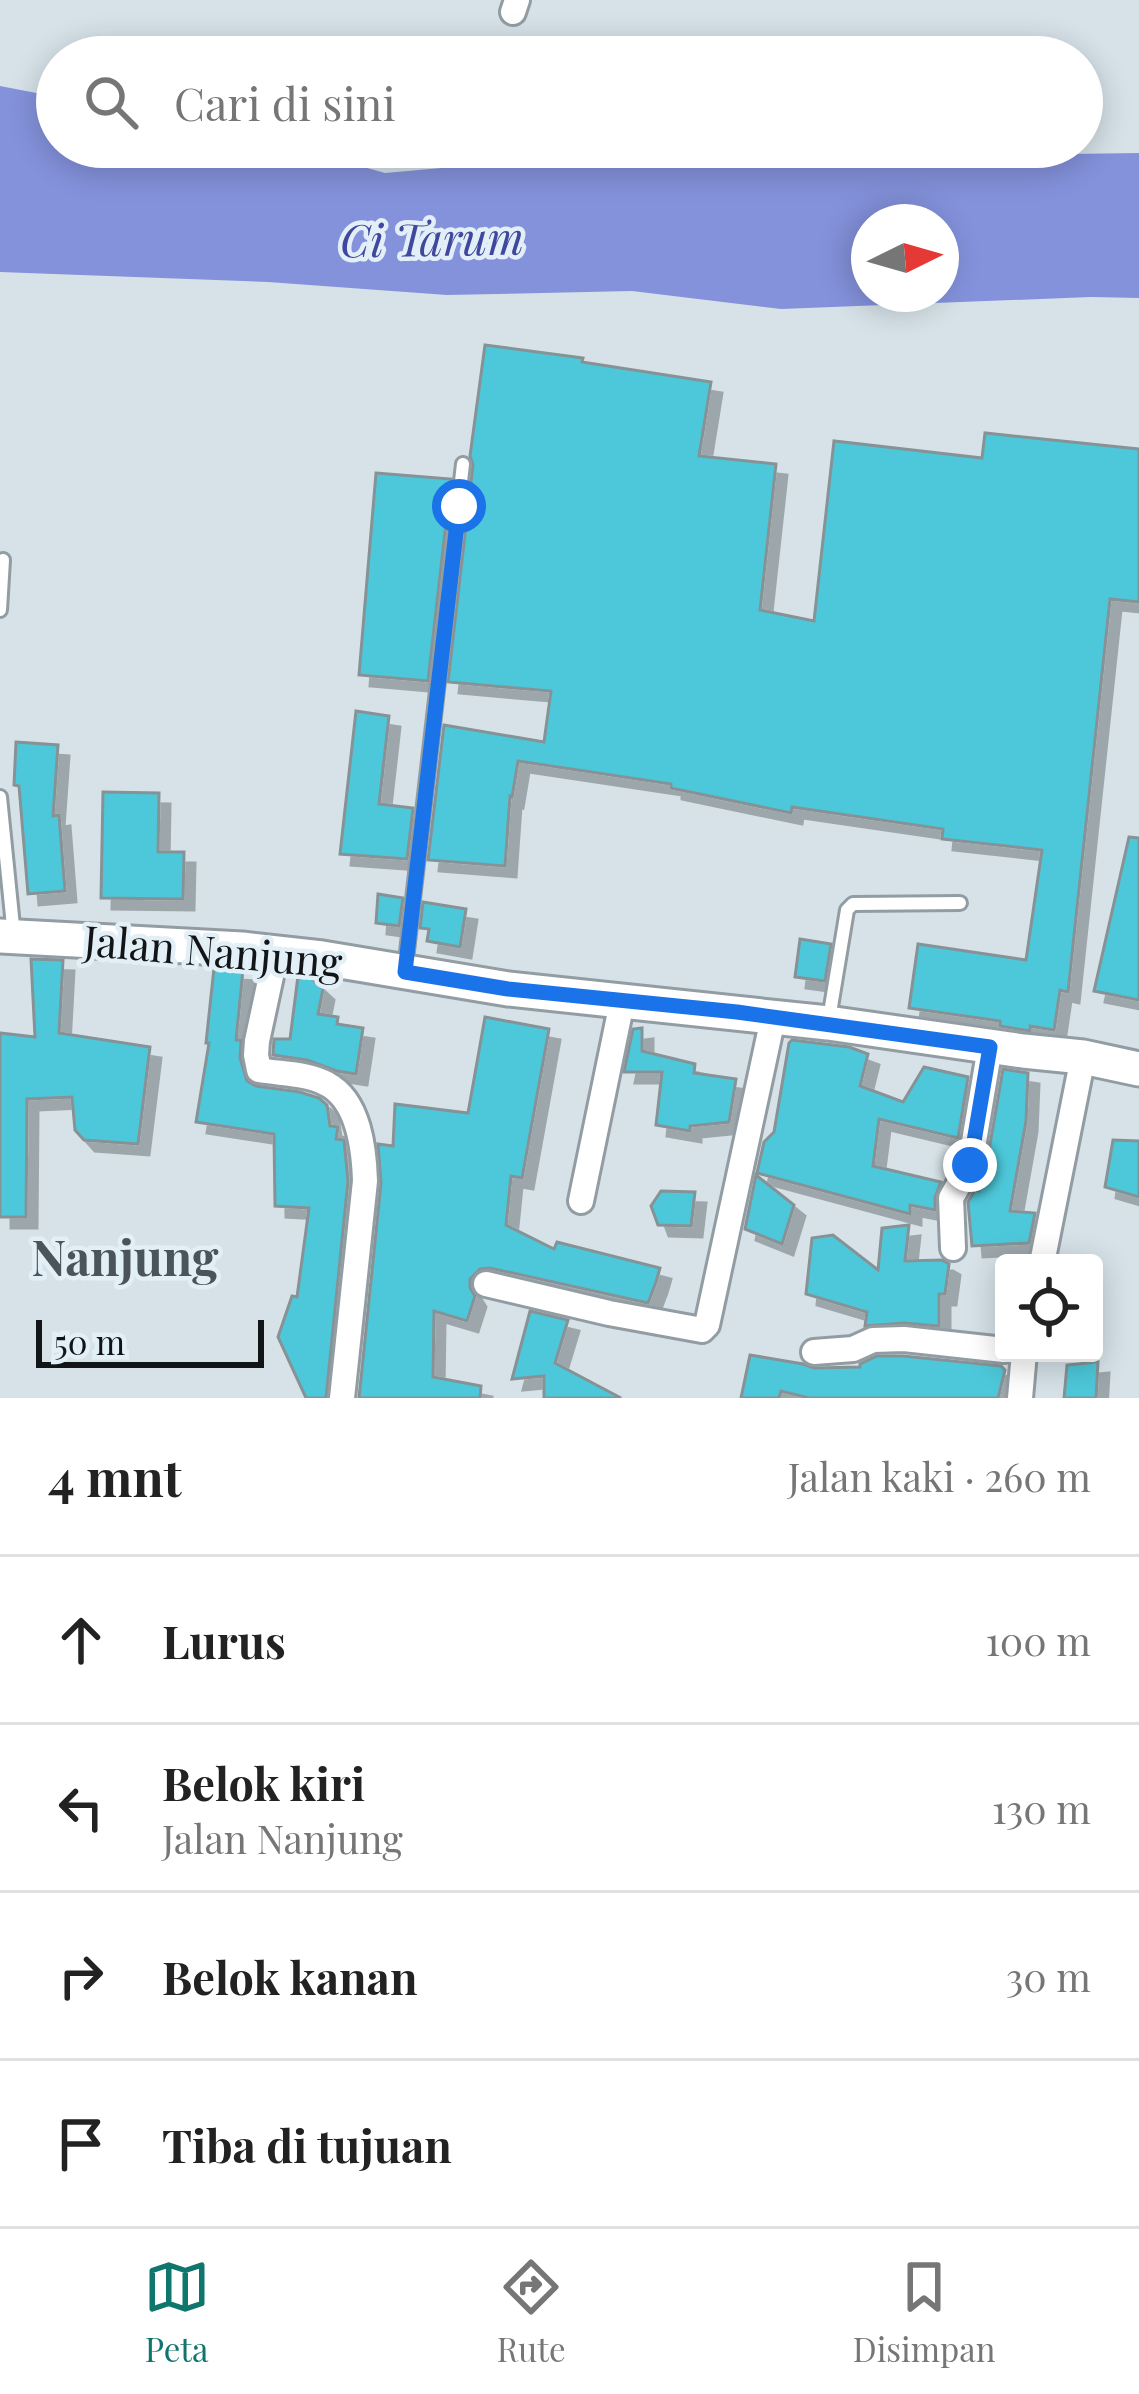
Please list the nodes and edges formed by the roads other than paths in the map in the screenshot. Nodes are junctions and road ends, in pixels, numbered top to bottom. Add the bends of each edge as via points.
1 (463, 464) dead end
2 (3, 560) dead end
3 (0, 610) edge
4 (0, 797) edge
5 (960, 903) dead end
6 (7, 937) edge
7 (276, 953) junction
8 (405, 972) junction
9 (622, 1002) junction
10 (773, 1018) junction
11 (829, 1023) junction
12 (990, 1047) junction
13 (1084, 1057) junction
14 (1139, 1069) edge
15 (581, 1201) dead end
16 (953, 1247) dead end
17 (1044, 1254) edge
18 (486, 1284) dead end
19 (995, 1349) edge
20 (814, 1352) dead end
21 (1023, 1362) edge
22 (342, 1398) edge
23 (1020, 1398) edge

1 - 8 lane
2 - 3 lane
4 - 6 lane
5 - 11 lane via 853,904
6 - 7 main road, Jalan Nanjung
7 - 8 main road, Jalan Nanjung
7 - 22 street via 257,1041 259,1070 311,1078 339,1092 364,1152
8 - 9 main road, Jalan Nanjung
9 - 10 main road, Jalan Nanjung
9 - 15 street
10 - 11 main road, Jalan Nanjung
10 - 18 street via 702,1330
11 - 12 main road, Jalan Nanjung
12 - 13 main road, Jalan Nanjung
12 - 16 street via 970,1165 951,1198
13 - 14 main road, Jalan Nanjung
13 - 17 street
19 - 20 street via 904,1339
21 - 23 street

